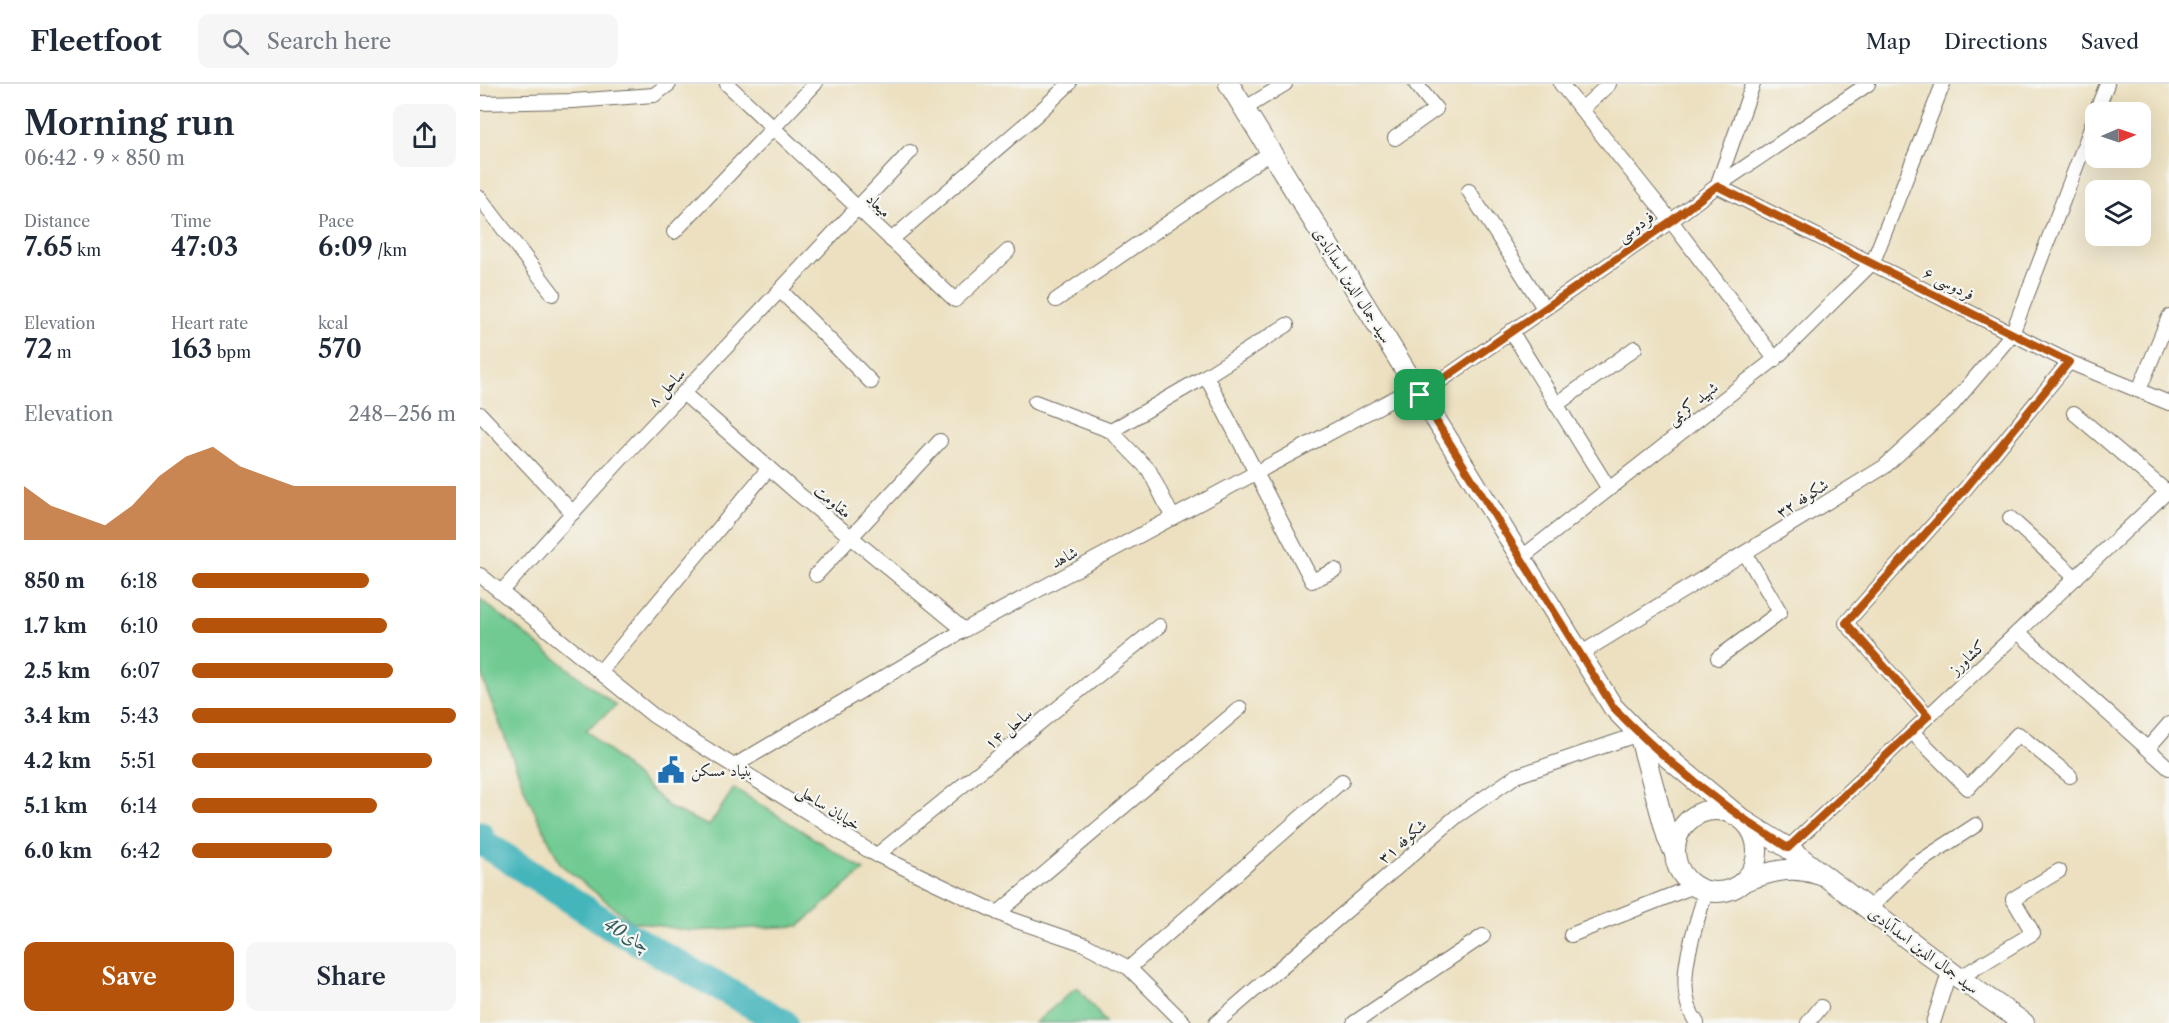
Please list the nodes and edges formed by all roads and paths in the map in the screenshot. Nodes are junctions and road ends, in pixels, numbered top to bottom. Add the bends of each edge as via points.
1 (669, 84) edge
2 (727, 84) edge
3 (815, 84) edge
4 (1069, 84) edge
5 (1229, 84) edge
6 (1285, 84) edge
7 (1416, 84) edge
8 (1561, 84) edge
9 (1609, 84) edge
10 (1753, 84) edge
11 (1868, 84) edge
12 (1943, 84) edge
13 (2107, 84) edge
14 (2100, 102) edge
15 (480, 103) edge
16 (1244, 109) junction
17 (1582, 109) junction
18 (773, 127) junction
19 (1395, 138) dead end
20 (2085, 143) edge
21 (910, 152) dead end
22 (1270, 152) junction
23 (1717, 186) junction
24 (1469, 192) dead end
25 (480, 198) edge
26 (859, 209) junction
27 (1671, 221) junction
28 (674, 232) dead end
29 (891, 240) junction
30 (1008, 251) dead end
31 (1873, 262) junction
32 (781, 291) junction
33 (553, 294) dead end
34 (1056, 300) dead end
35 (1544, 308) junction
36 (2169, 317) edge
37 (1287, 325) dead end
38 (1511, 332) junction
39 (2012, 334) junction
40 (1635, 348) dead end
41 (1775, 359) junction
42 (2069, 362) junction
43 (1206, 376) junction
44 (871, 382) dead end
45 (2139, 390) junction
46 (1418, 391) junction
47 (683, 393) junction
48 (1035, 402) dead end
49 (2169, 403) edge
50 (1556, 405) junction
51 (2074, 413) dead end
52 (480, 414) edge
53 (1111, 431) junction
54 (940, 441) dead end
55 (769, 468) junction
56 (1257, 472) junction
57 (1609, 489) junction
58 (2168, 491) edge
59 (573, 513) junction
60 (1173, 518) junction
61 (2010, 518) dead end
62 (851, 537) junction
63 (1745, 553) junction
64 (1521, 558) junction
65 (1335, 570) dead end
66 (816, 574) dead end
67 (480, 575) edge
68 (2076, 578) junction
69 (502, 591) junction
70 (1159, 626) dead end
71 (964, 630) junction
72 (2018, 632) junction
73 (1580, 654) junction
74 (1718, 658) dead end
75 (600, 672) junction
76 (1240, 708) dead end
77 (1928, 716) junction
78 (2169, 724) edge
79 (1912, 732) junction
80 (1639, 734) junction
81 (2148, 748) junction
82 (734, 766) junction
83 (2169, 768) edge
84 (2070, 776) dead end
85 (1342, 781) dead end
86 (1743, 820) junction
87 (1976, 825) dead end
88 (1788, 848) junction
89 (1675, 853) junction
90 (877, 855) junction
91 (2058, 871) dead end
92 (1824, 876) junction
93 (1744, 881) junction
94 (1700, 889) junction
95 (1869, 909) junction
96 (998, 913) junction
97 (1571, 935) dead end
98 (1483, 936) dead end
99 (1129, 968) junction
100 (1955, 974) junction
101 (1821, 1006) dead end
102 (1184, 1023) edge
103 (1216, 1023) edge
104 (1354, 1023) edge
105 (1697, 1023) edge
106 (1808, 1023) edge
107 (1934, 1023) edge
108 (2024, 1023) edge

1 - 15 street via 654,95
2 - 18 street, میعاد
3 - 18 street
4 - 29 street
5 - 16 main road, سید جمال الدین اسدآبادی
6 - 16 street
7 - 19 street via 1436,109
8 - 17 street
9 - 17 street
10 - 23 street
11 - 23 street, فردوسی
12 - 31 street
13 - 14 street, شکوفه ۳۲
16 - 22 main road, سید جمال الدین اسدآبادی
17 - 27 street
18 - 26 street, میعاد
18 - 28 street
20 - 39 street, شکوفه ۳۲
21 - 26 street, ساحل ۸
22 - 34 street
22 - 46 main road, سید جمال الدین اسدآبادی
23 - 27 street, فردوسی
23 - 31 street, فردوسی ۶
24 - 35 street
25 - 33 street
26 - 29 street, میعاد
26 - 32 street, ساحل ۸
27 - 35 street, فردوسی
27 - 41 street
29 - 30 street, میعاد via 955,300
31 - 39 street, فردوسی ۶
31 - 41 street, شهید کریمی
32 - 44 street
32 - 47 street, ساحل ۸
35 - 38 street, فردوسی
36 - 45 street
37 - 43 street
38 - 46 street, فردوسی
38 - 50 street
39 - 42 street, فردوسی ۶
39 - 63 street, شکوفه ۳۲ via 1953,404 1884,467
40 - 50 street
41 - 57 street, شهید کریمی
42 - 45 street, فردوسی ۶
42 - 77 street via 1966,488 1846,623
43 - 53 street
43 - 56 street
45 - 49 street, فردوسی ۶
46 - 56 street, شاهد
46 - 64 main road, سید جمال الدین اسدآبادی
47 - 55 street, مقاومت
47 - 59 street, ساحل ۸
48 - 53 street
50 - 57 street
51 - 58 street
52 - 59 street
53 - 60 street via 1149,470
54 - 62 street
55 - 62 street, مقاومت
55 - 75 street
56 - 60 street, شاهد
56 - 65 street via 1312,581
57 - 64 street, شهید کریمی
58 - 68 street, کشاورز
59 - 69 street, ساحل ۸
60 - 71 street, شاهد
61 - 68 street
62 - 66 street
62 - 71 street, مقاومت
63 - 73 street, شکوفه ۳۲
63 - 74 street via 1779,612
64 - 73 main road, سید جمال الدین اسدآبادی
67 - 69 street, خیابان ساحلی
68 - 72 street, کشاورز
69 - 75 street, خیابان ساحلی
70 - 90 street, ساحل ۱۴
71 - 82 street, شاهد
72 - 77 street, کشاورز
72 - 81 street
73 - 80 main road, سید جمال الدین اسدآبادی via 1613,707
75 - 82 street, خیابان ساحلی via 654,716
76 - 96 street
77 - 79 street, کشاورز
78 - 81 street
79 - 84 street via 1968,788 2018,734
79 - 88 street, کشاورز
80 - 86 main road, سید جمال الدین اسدآبادی
80 - 89 main road
80 - 103 street, شکوفه ۳۱ via 1515,776 1456,816
81 - 83 street
82 - 90 street, خیابان ساحلی
85 - 99 street
86 - 88 main road, سید جمال الدین اسدآبادی
86 - 89 main road via 1718,810 1692,817 1676,839
86 - 93 main road via 1756,844 1752,870
87 - 95 street via 1910,868
88 - 92 main road, سید جمال الدین اسدآبادی
89 - 94 main road via 1684,877
90 - 96 street, خیابان ساحلی
91 - 100 street via 2013,899 2033,933
92 - 93 main road via 1800,868 1769,872
92 - 95 main road, سید جمال الدین اسدآبادی
93 - 94 main road via 1720,892
94 - 97 street
94 - 105 street via 1685,977 1689,1013
95 - 100 main road, سید جمال الدین اسدآبادی
96 - 99 street, خیابان ساحلی via 1084,944
98 - 104 street
99 - 102 street, خیابان ساحلی
100 - 107 street
100 - 108 main road, سید جمال الدین اسدآبادی
101 - 106 street

